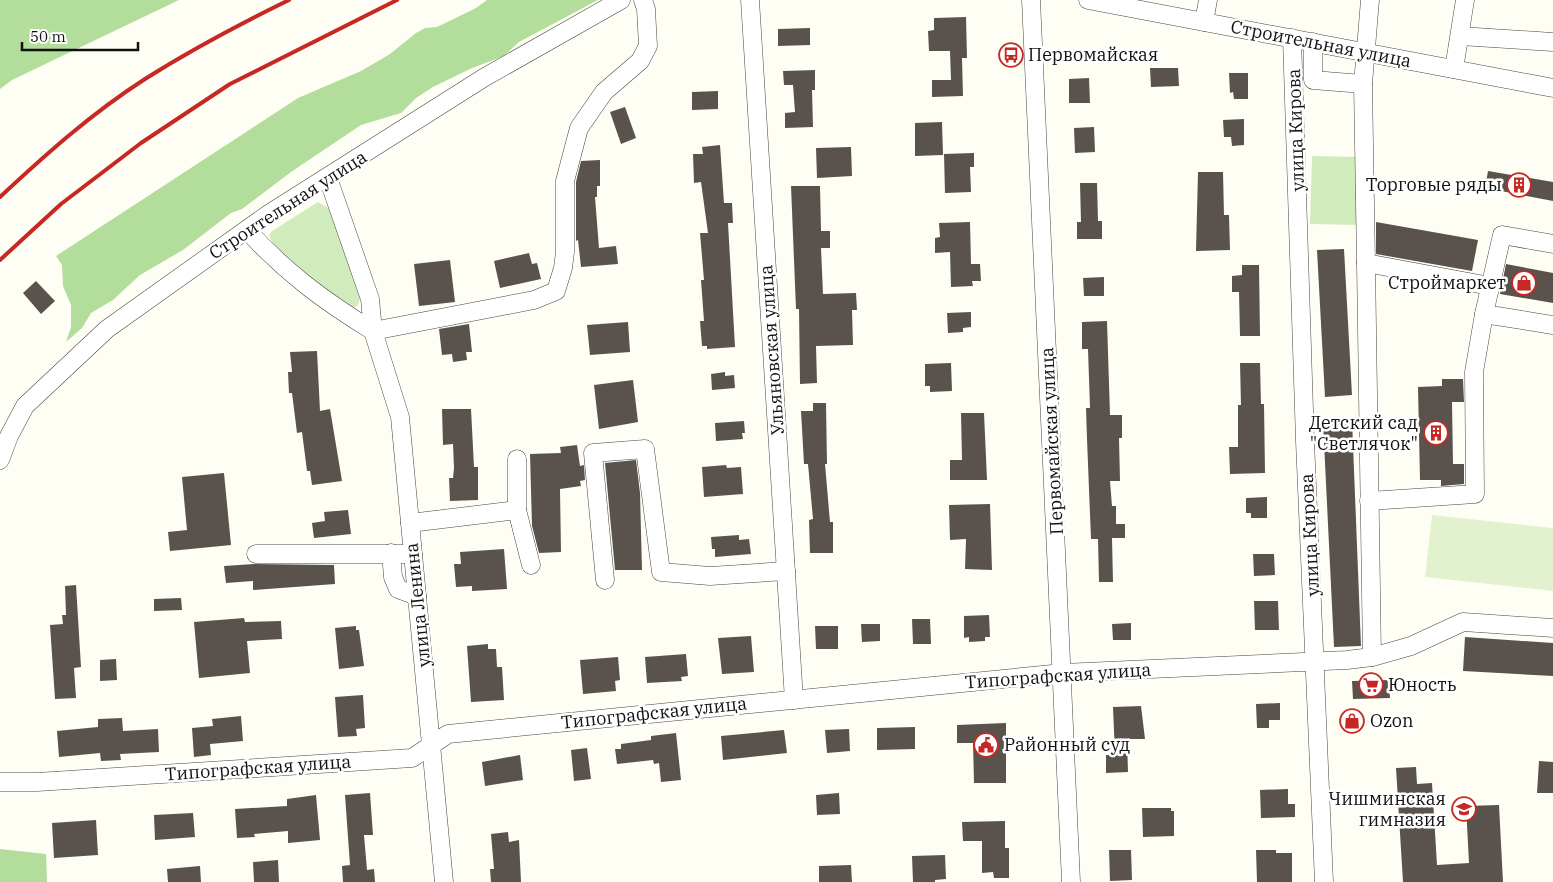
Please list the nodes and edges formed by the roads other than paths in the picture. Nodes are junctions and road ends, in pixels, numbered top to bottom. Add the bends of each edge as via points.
1 (621, 0) edge
2 (643, 0) edge
3 (750, 0) edge
4 (1031, 0) edge
5 (1088, 0) edge
6 (1208, 0) edge
7 (1370, 0) edge
8 (1465, 0) edge
9 (1204, 22) junction
10 (1460, 36) junction
11 (1292, 38) junction
12 (1313, 42) junction
13 (1553, 42) edge
14 (1365, 52) junction
15 (1454, 68) junction
16 (1363, 84) junction
17 (1553, 88) edge
18 (328, 178) junction
19 (247, 230) junction
20 (1553, 244) edge
21 (1366, 263) junction
22 (1490, 286) junction
23 (1484, 314) junction
24 (1553, 325) edge
25 (373, 331) junction
26 (25, 406) junction
27 (0, 422) edge
28 (517, 459) dead end
29 (0, 460) edge
30 (1369, 500) junction
31 (517, 510) junction
32 (410, 523) junction
33 (391, 553) junction
34 (256, 554) dead end
35 (413, 554) junction
36 (532, 565) dead end
37 (786, 571) junction
38 (605, 580) dead end
39 (417, 596) junction
40 (1553, 628) edge
41 (1372, 657) junction
42 (1315, 662) junction
43 (1063, 673) junction
44 (794, 700) junction
45 (432, 746) junction
46 (0, 782) edge
47 (444, 882) edge
48 (1072, 882) edge
49 (1324, 882) edge

1 - 18 street, Строительная улица via 485,77
2 - 25 street via 648,46 640,61 604,92 579,128 565,181 565,252 556,291 534,300
3 - 37 street, Ульяновская улица
4 - 43 street, Первомайская улица
5 - 9 street, Строительная улица
6 - 9 street
7 - 14 street
8 - 10 street
9 - 11 street, Строительная улица
10 - 13 street
10 - 15 street
11 - 12 street, Строительная улица
11 - 42 street, улица Кирова
12 - 14 street, Строительная улица
12 - 16 street via 1313,80
14 - 15 street, Строительная улица
14 - 16 street
15 - 17 street, Строительная улица
16 - 21 street
18 - 19 street, Строительная улица
18 - 25 street, улица Ленина via 370,299
19 - 25 street via 270,255 326,302
19 - 26 street, Строительная улица via 107,329
20 - 22 street via 1502,235
21 - 22 street
21 - 30 street
22 - 23 street
23 - 24 street
23 - 30 street via 1474,372 1475,494
25 - 32 street, улица Ленина via 400,416
26 - 27 street
26 - 29 street, Строительная улица
28 - 31 street
30 - 41 street
31 - 32 street
31 - 36 street
32 - 35 street, улица Ленина
33 - 34 street
33 - 35 street
33 - 39 street via 398,589
35 - 39 street, улица Ленина
37 - 38 street via 710,576 660,572 645,449 592,453
37 - 44 street, Ульяновская улица
39 - 45 street, улица Ленина
40 - 41 street, Типографская улица via 1463,622 1411,646
41 - 42 street, Типографская улица
42 - 43 street, Типографская улица via 1294,660
42 - 49 street, улица Кирова
43 - 44 street, Типографская улица
43 - 48 street, Первомайская улица
44 - 45 street, Типографская улица via 448,734
45 - 46 street, Типографская улица via 412,758
45 - 47 street, улица Ленина

